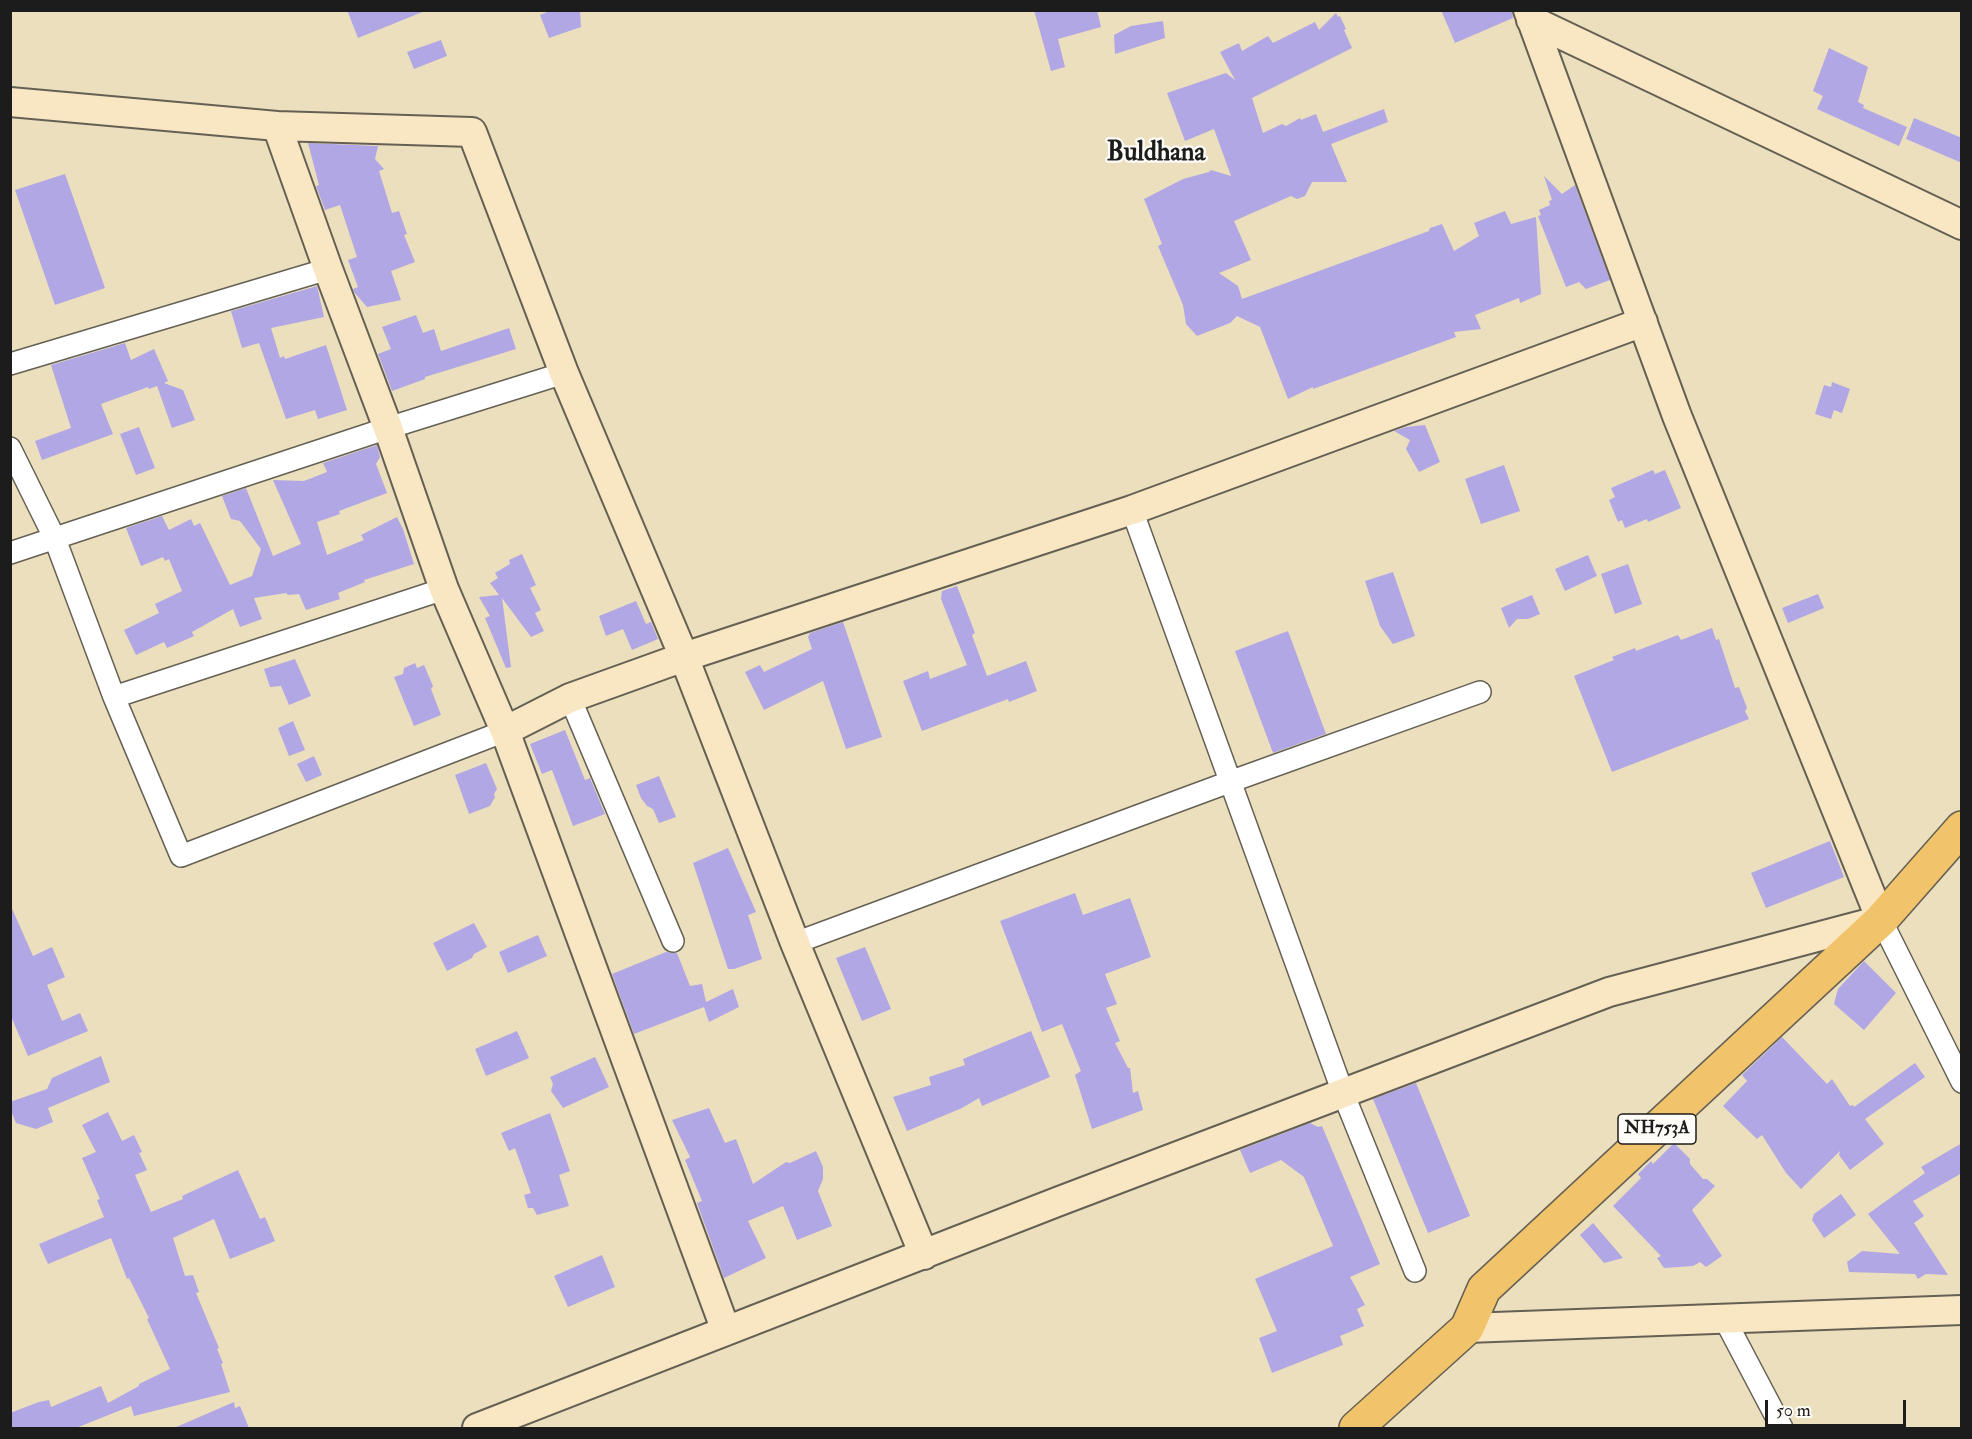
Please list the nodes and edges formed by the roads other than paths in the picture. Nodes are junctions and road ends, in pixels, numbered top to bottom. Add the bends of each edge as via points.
1 (1530, 15) edge
2 (10, 102) edge
3 (278, 126) junction
4 (1962, 225) edge
5 (328, 269) junction
6 (1643, 322) junction
7 (10, 364) edge
8 (564, 373) junction
9 (388, 428) junction
10 (10, 448) edge
11 (1132, 510) junction
12 (55, 539) junction
13 (10, 553) edge
14 (444, 590) junction
15 (684, 657) junction
16 (1480, 692) dead end
17 (114, 698) junction
18 (570, 698) junction
19 (506, 731) junction
20 (1232, 781) junction
21 (1962, 828) edge
22 (1881, 920) junction
23 (673, 941) dead end
24 (795, 944) junction
25 (1962, 1082) edge
26 (1343, 1093) junction
27 (924, 1255) junction
28 (1415, 1271) dead end
29 (1962, 1310) edge
30 (1724, 1318) junction
31 (1467, 1328) junction
32 (726, 1331) junction
33 (477, 1428) edge
34 (1356, 1428) edge
35 (1782, 1428) edge

1 - 4 street
1 - 6 street
2 - 3 street
3 - 5 street
3 - 8 street via 472,132
5 - 7 street
5 - 9 street
6 - 11 street
6 - 22 street
8 - 9 street
8 - 15 street
9 - 12 street
9 - 14 street
10 - 12 street
11 - 15 street
11 - 20 street
12 - 13 street
12 - 17 street
14 - 17 street
14 - 19 street
15 - 18 street
15 - 24 street
16 - 20 street
17 - 19 street via 182,856
18 - 19 street
18 - 23 street
19 - 32 street
20 - 24 street
20 - 26 street
21 - 22 highway, NH753A
22 - 25 street
22 - 26 street via 1609,992
22 - 31 highway, NH753A via 1484,1289
24 - 27 street
26 - 27 street
26 - 28 street
27 - 32 street
29 - 30 street
30 - 31 street
30 - 35 street
31 - 34 highway, NH753A
32 - 33 street

